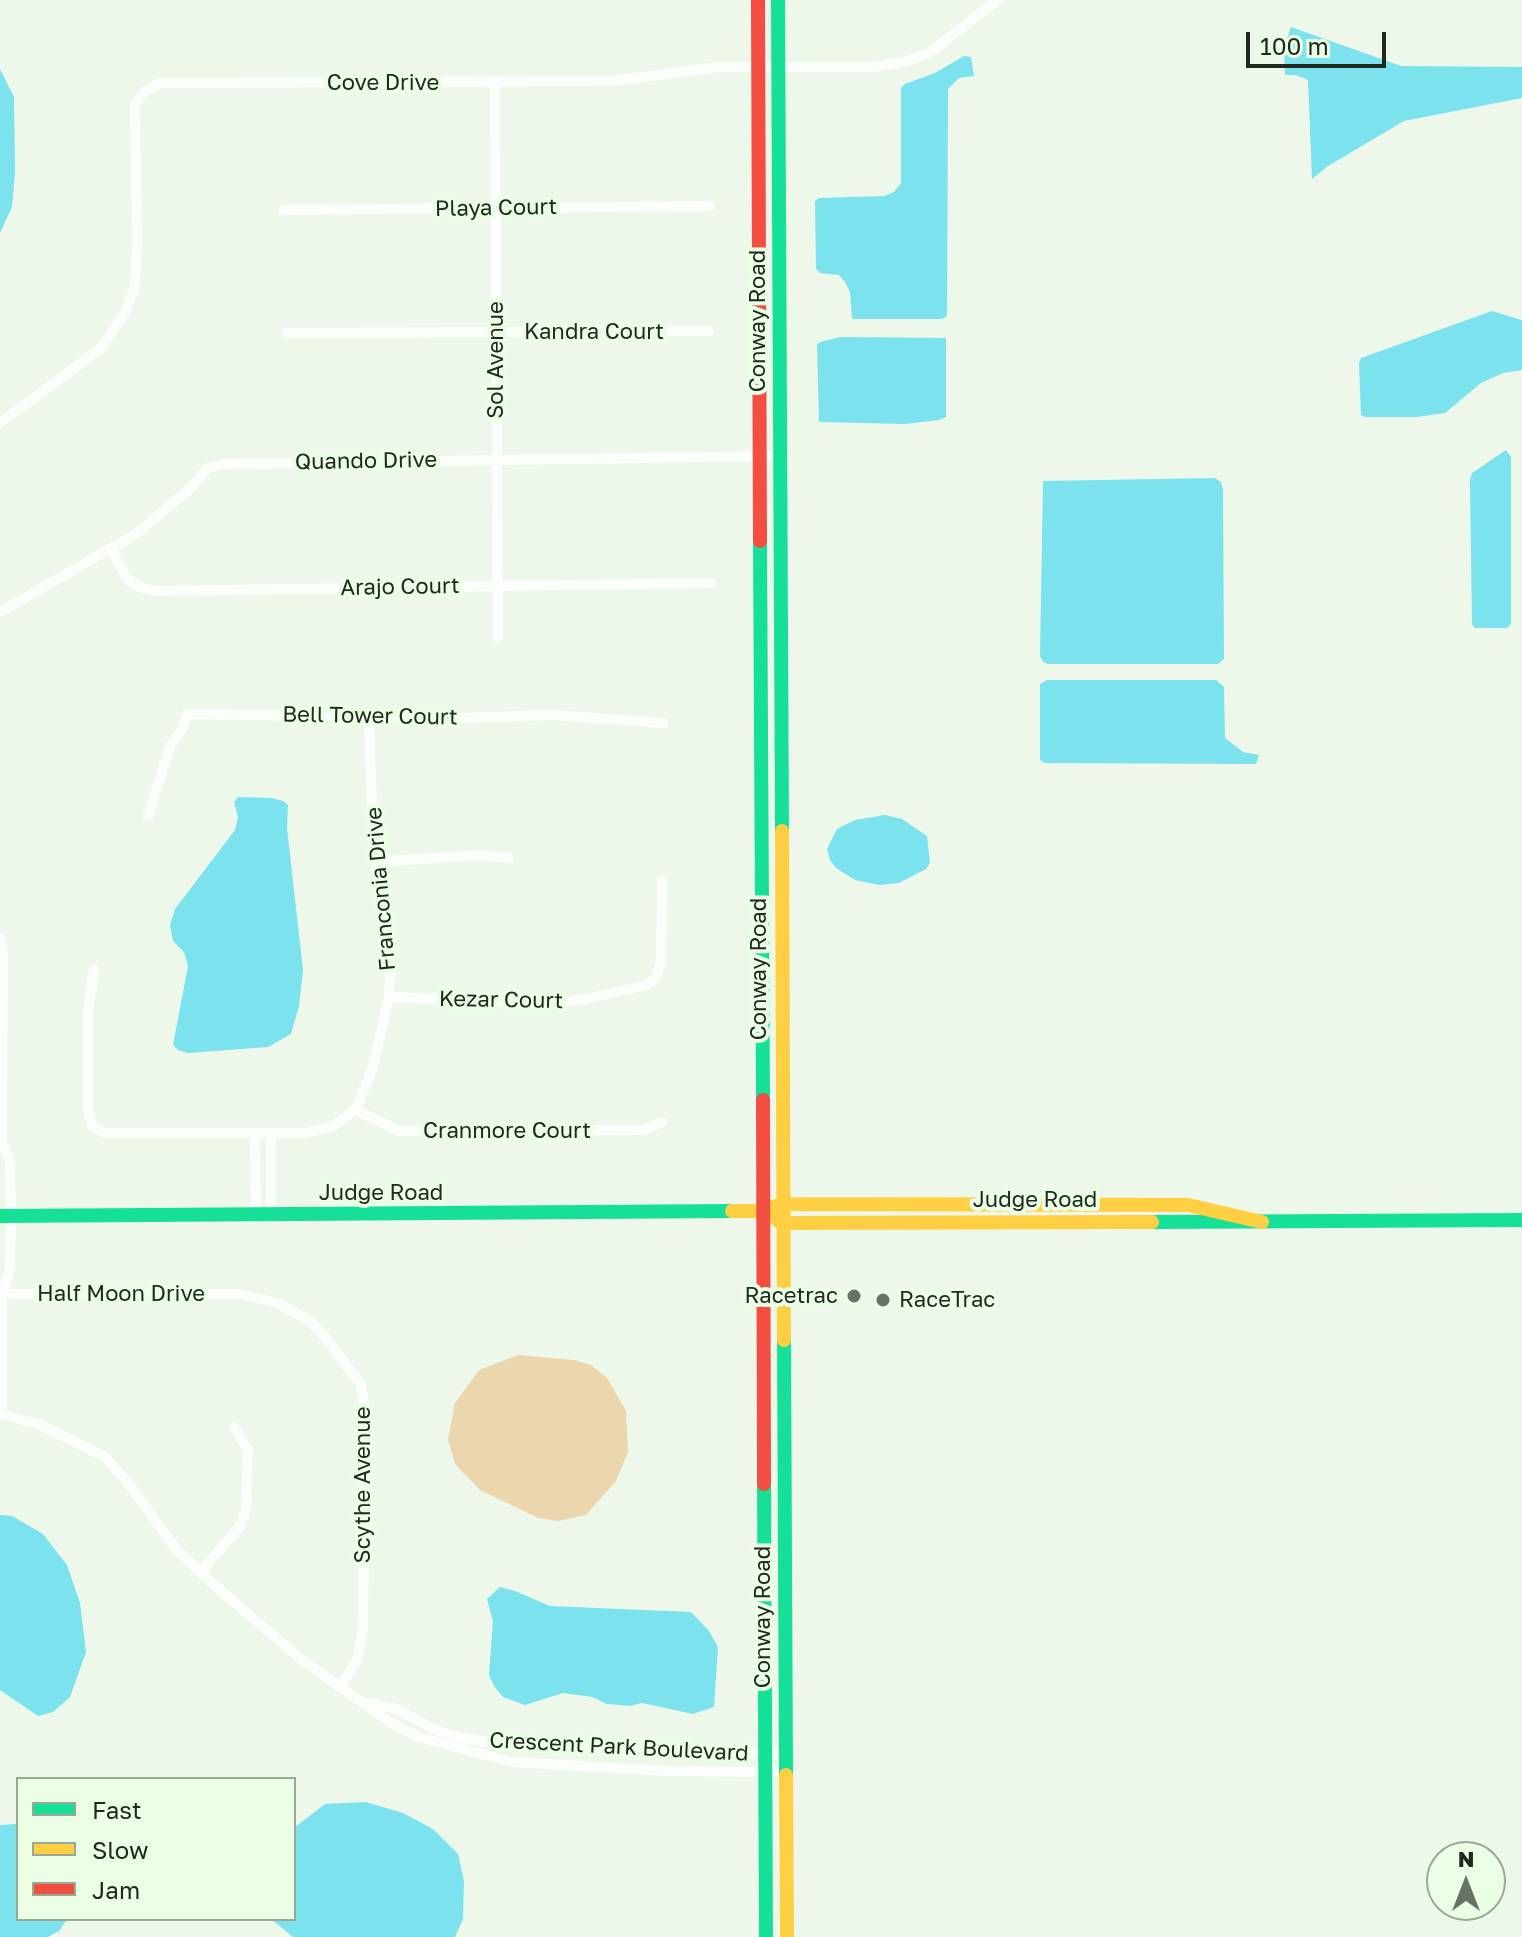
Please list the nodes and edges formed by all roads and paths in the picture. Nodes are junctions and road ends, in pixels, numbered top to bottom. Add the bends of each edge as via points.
1 (758, 0) edge
2 (778, 0) edge
3 (998, 0) edge
4 (758, 66) junction
5 (778, 66) junction
6 (495, 82) junction
7 (710, 206) dead end
8 (496, 208) junction
9 (283, 210) dead end
10 (709, 331) dead end
11 (496, 332) junction
12 (287, 333) dead end
13 (0, 423) edge
14 (759, 456) junction
15 (780, 456) junction
16 (497, 458) junction
17 (111, 549) junction
18 (711, 583) dead end
19 (497, 585) junction
20 (0, 612) edge
21 (498, 638) dead end
22 (369, 716) junction
23 (663, 723) dead end
24 (760, 748) junction
25 (780, 785) junction
26 (148, 816) dead end
27 (509, 858) dead end
28 (377, 862) junction
29 (662, 881) dead end
30 (0, 938) edge
31 (94, 970) dead end
32 (389, 997) junction
33 (355, 1110) junction
34 (662, 1122) dead end
35 (255, 1133) junction
36 (271, 1133) junction
37 (1, 1147) edge
38 (255, 1168) junction
39 (271, 1168) junction
40 (782, 1204) junction
41 (762, 1211) junction
42 (5, 1216) edge
43 (263, 1216) junction
44 (1522, 1220) edge
45 (1262, 1222) junction
46 (782, 1223) junction
47 (5, 1259) edge
48 (1, 1292) edge
49 (241, 1294) joint
50 (1, 1414) edge
51 (234, 1427) dead end
52 (763, 1449) junction
53 (784, 1487) junction
54 (201, 1572) junction
55 (340, 1688) junction
56 (364, 1703) junction
57 (408, 1715) junction
58 (401, 1729) junction
59 (667, 1753) junction
60 (765, 1754) junction
61 (786, 1754) junction
62 (786, 1770) junction
63 (667, 1771) junction
64 (764, 1772) junction
65 (766, 1937) edge
66 (787, 1937) edge

1 - 4 main road, Conway Road
2 - 5 main road, Conway Road
3 - 5 street, Cove Drive via 929,53 904,62
4 - 5 street, Cove Drive
4 - 6 street, Cove Drive via 613,81
4 - 14 main road, Conway Road
5 - 15 main road, Conway Road
6 - 8 street, Sol Avenue
6 - 13 street, Cove Drive via 159,83 144,92 135,104 137,257 135,287 125,313 101,348
7 - 8 street, Playa Court
8 - 9 street, Playa Court
8 - 11 street, Sol Avenue
10 - 11 street, Kandra Court
11 - 12 street, Kandra Court
11 - 16 street, Sol Avenue
14 - 15 street, Quando Drive
14 - 16 street, Quando Drive
14 - 24 main road, Conway Road
15 - 25 main road, Conway Road
16 - 17 street, Quando Drive via 207,468 165,511
16 - 19 street, Sol Avenue
17 - 19 street, Arajo Court via 127,579 155,591
17 - 20 street, Quando Drive
18 - 19 street, Arajo Court
19 - 21 street, Sol Avenue
22 - 23 street, Bell Tower Court via 553,715
22 - 26 street, Bell Tower Court via 187,714
22 - 28 street, Franconia Drive
24 - 25 main road
24 - 41 main road, Conway Road
25 - 40 main road, Conway Road
27 - 28 street
28 - 32 street, Franconia Drive via 391,949
29 - 32 street, Kezar Court via 661,964 655,979 643,986 557,1003
30 - 37 street
31 - 35 street via 88,1026 88,1112 93,1126 105,1133
32 - 33 street, Franconia Drive via 373,1067
33 - 34 street, Cranmore Court via 400,1131 644,1130
33 - 36 street via 333,1126
35 - 36 street
35 - 38 street
36 - 39 street
37 - 42 street via 10,1162
38 - 39 street
38 - 43 street
39 - 43 street
40 - 41 main road, Judge Road
40 - 45 main road, Judge Road via 1188,1205
40 - 46 main road, Conway Road
41 - 43 main road, Judge Road
41 - 46 main road
41 - 52 main road, Conway Road
42 - 43 main road, Judge Road
42 - 47 street
44 - 45 main road, Judge Road
45 - 46 main road, Judge Road
46 - 53 main road, Conway Road
47 - 48 street via 10,1269
48 - 49 street, Half Moon Drive
48 - 50 street
49 - 55 street, Scythe Avenue via 277,1303 310,1321 361,1385 363,1627 358,1658
50 - 54 street, Crescent Park Boulevard via 38,1424 105,1457 176,1549
51 - 54 street via 248,1450 246,1510 240,1526
52 - 53 main road
52 - 60 main road, Conway Road
53 - 61 main road, Conway Road
54 - 55 street, Crescent Park Boulevard
55 - 56 street, Crescent Park Boulevard
56 - 57 street, Crescent Park Boulevard
56 - 58 street, Crescent Park Boulevard
57 - 58 street
57 - 59 street, Crescent Park Boulevard via 433,1729 504,1745
58 - 63 street, Crescent Park Boulevard via 512,1762
59 - 60 street, Crescent Park Boulevard
59 - 63 street
60 - 61 street, Crescent Park Boulevard
60 - 64 main road, Conway Road
61 - 62 main road, Conway Road
62 - 64 street, Crescent Park Boulevard
62 - 66 main road, Conway Road
63 - 64 street, Crescent Park Boulevard
64 - 65 main road, Conway Road

